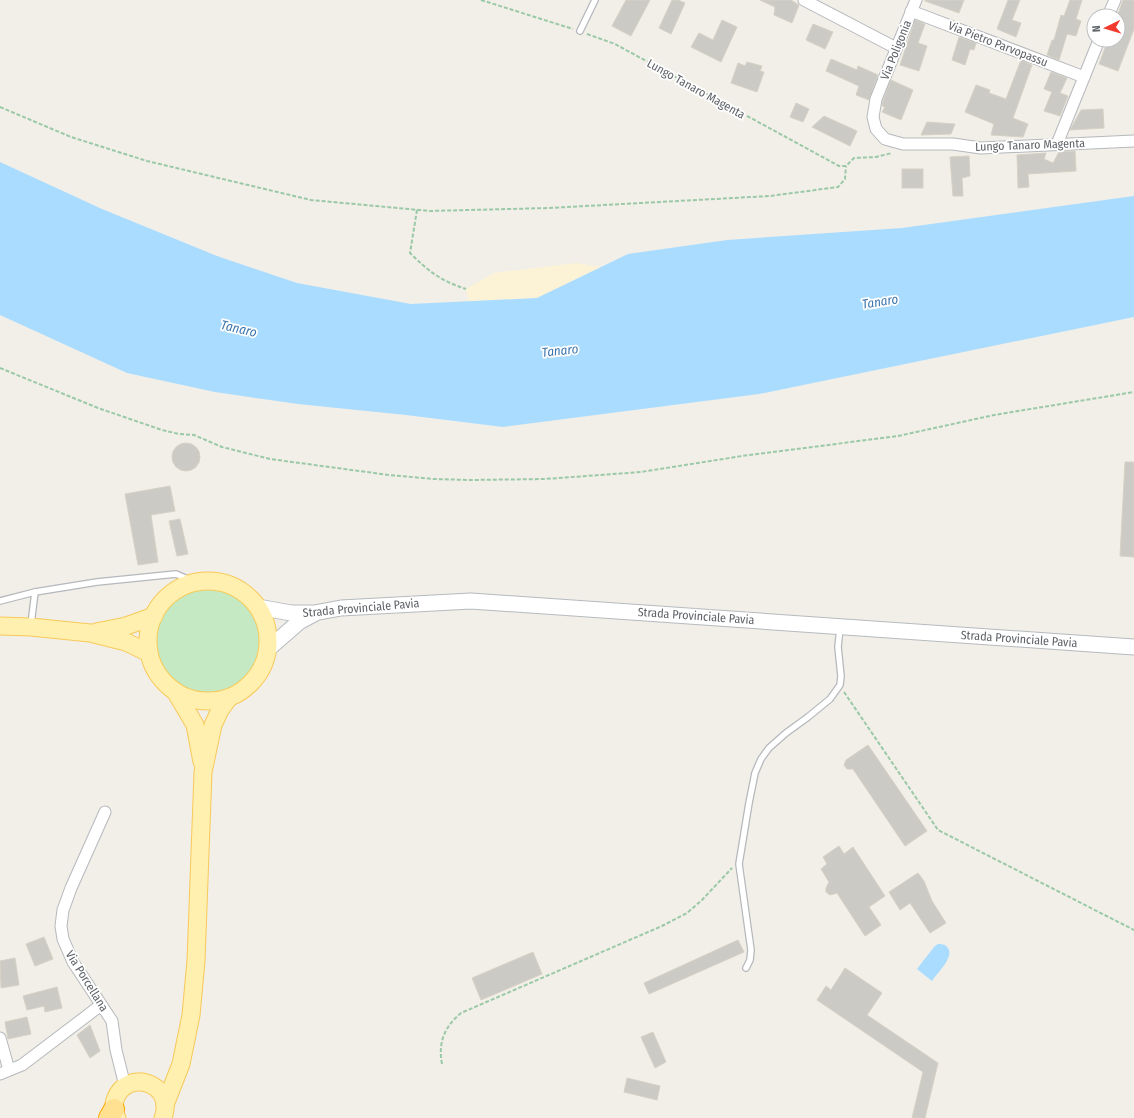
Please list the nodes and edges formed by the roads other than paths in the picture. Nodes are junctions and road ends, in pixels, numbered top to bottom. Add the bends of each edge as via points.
1 (594, 0) edge
2 (804, 0) edge
3 (916, 0) edge
4 (911, 11) junction
5 (580, 31) road end
6 (896, 48) junction
7 (1096, 48) edge
8 (1084, 77) junction
9 (876, 99) joint
10 (1134, 141) edge
11 (1057, 144) junction
12 (194, 582) junction
13 (35, 592) junction
14 (0, 601) edge
15 (258, 607) junction
16 (314, 613) junction
17 (154, 616) junction
18 (0, 626) edge
19 (840, 626) junction
20 (31, 627) junction
21 (90, 632) junction
22 (1134, 647) edge
23 (268, 649) junction
24 (149, 653) junction
25 (175, 692) junction
26 (228, 698) junction
27 (203, 772) junction
28 (105, 812) dead end
29 (741, 849) junction
30 (736, 864) road end
31 (746, 968) dead end
32 (102, 1005) junction
33 (0, 1038) edge
34 (185, 1042) junction
35 (4, 1072) edge
36 (150, 1084) junction
37 (125, 1086) junction
38 (164, 1111) edge
39 (113, 1115) edge

1 - 5 lane
2 - 6 street
3 - 4 street, Via Poligonia
4 - 6 street, Via Poligonia
4 - 8 street, Via Pietro Parvopassu
6 - 9 street, Via Poligonia
7 - 8 street
8 - 11 street
9 - 11 street, Lungo Tanaro Magenta via 873,117 876,129 884,139 903,144 953,144 981,148
10 - 11 street, Lungo Tanaro Magenta
12 - 13 lane via 176,574 97,582
12 - 15 main road via 212,580 230,584 246,593
12 - 17 main road via 163,600
13 - 14 lane
13 - 20 lane
15 - 16 main road, Strada Provinciale Pavia via 291,613
15 - 23 main road via 265,620
16 - 19 main road, Strada Provinciale Pavia via 341,608 471,601
16 - 23 main road via 299,622
17 - 21 main road via 126,626
17 - 24 main road via 148,634
18 - 20 main road
19 - 22 main road, Strada Provinciale Pavia
19 - 29 lane via 840,685 830,699 769,748 761,760 752,786
20 - 21 main road
21 - 24 main road via 126,642
23 - 26 main road via 264,665 255,680 243,691
24 - 25 main road via 154,668
25 - 26 main road via 192,699 210,702
25 - 27 main road via 195,725
26 - 27 main road via 213,725
27 - 34 main road via 196,961 191,1015
28 - 32 street, Via Porcellana via 71,888 63,910 61,926 63,939 73,962
29 - 30 lane
29 - 31 lane via 740,869 751,950
32 - 35 street via 22,1065
32 - 37 street, Via Porcellana via 112,1021
33 - 35 street
34 - 36 main road via 168,1072 157,1082
34 - 38 main road via 181,1064
36 - 37 main road via 133,1082
36 - 38 main road via 163,1096
37 - 39 main road via 117,1096

